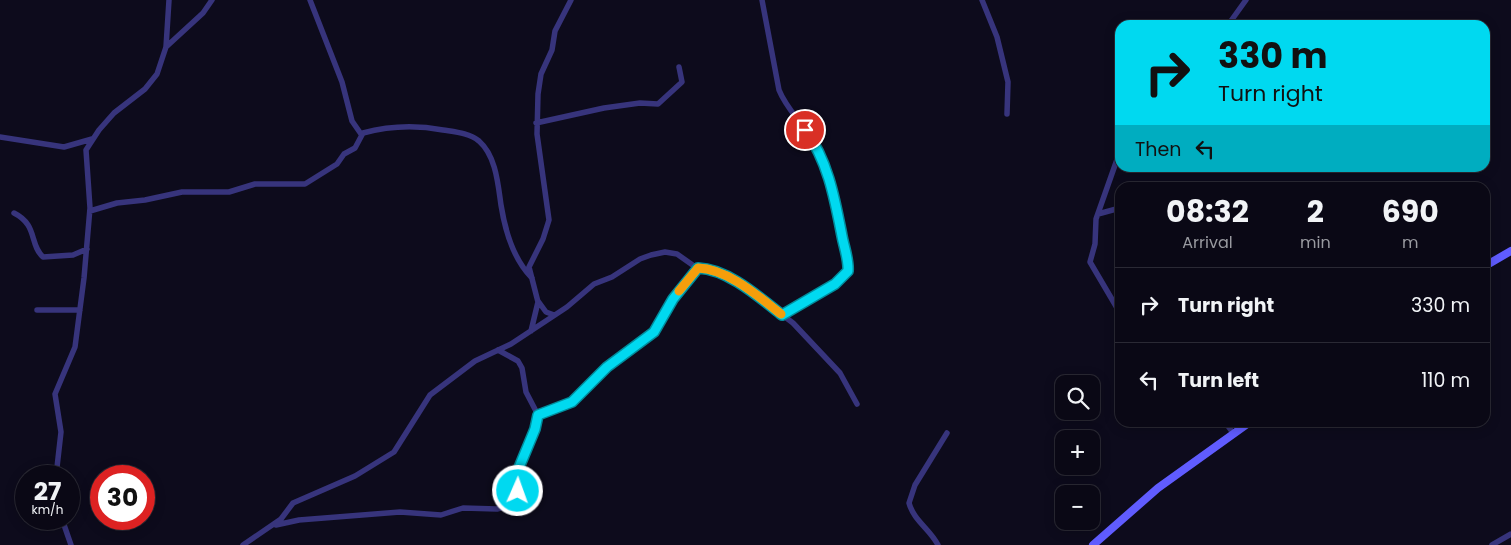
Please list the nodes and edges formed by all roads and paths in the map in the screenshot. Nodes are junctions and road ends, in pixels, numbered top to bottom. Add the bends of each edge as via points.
1 (169, 0) edge
2 (212, 0) edge
3 (310, 0) edge
4 (571, 0) edge
5 (762, 0) edge
6 (982, 0) edge
7 (1246, 0) edge
8 (1232, 20) edge
9 (166, 47) junction
10 (679, 66) dead end
11 (1007, 114) dead end
12 (536, 123) junction
13 (361, 134) junction
14 (0, 137) edge
15 (92, 139) junction
16 (1115, 165) edge
17 (1115, 209) edge
18 (90, 211) junction
19 (14, 213) dead end
20 (1098, 214) junction
21 (87, 249) junction
22 (1511, 250) edge
23 (1490, 263) edge
24 (698, 268) junction
25 (532, 278) junction
26 (538, 301) junction
27 (1115, 304) edge
28 (37, 310) dead end
29 (80, 310) junction
30 (554, 315) junction
31 (782, 315) junction
32 (531, 331) junction
33 (498, 350) junction
34 (857, 404) dead end
35 (538, 415) junction
36 (1229, 427) edge
37 (1242, 427) edge
38 (947, 433) dead end
39 (1233, 433) junction
40 (57, 465) edge
41 (273, 526) junction
42 (66, 530) edge
43 (1511, 534) edge
44 (71, 545) edge
45 (243, 545) edge
46 (938, 545) edge
47 (1093, 545) edge
48 (1492, 545) edge

1 - 9 street
2 - 9 street via 196,20
3 - 13 street via 342,82 352,121
4 - 12 street via 555,31 552,50 541,74
5 - 31 street via 779,90 784,102 813,140 822,161 835,202 848,269 835,284
6 - 11 street via 997,37 1008,82
7 - 8 street
9 - 15 street via 153,79 145,89 114,113
10 - 12 street via 682,82 658,104 604,108
12 - 25 street via 549,220 529,267
13 - 18 street via 353,149 326,173 305,184 254,184 229,192 182,192
13 - 25 street via 415,127 462,134 480,142 497,177 516,253 521,266
14 - 15 street via 64,147
15 - 18 street via 86,150 85,163
16 - 20 street
17 - 20 street
18 - 21 street
19 - 21 street via 30,226 43,258 73,255
20 - 27 street via 1090,262
21 - 29 street
22 - 23 main road
24 - 30 street via 672,252 640,259 594,284
24 - 31 street via 726,276
24 - 35 street via 673,299 654,332 607,367 572,402
25 - 26 street
26 - 30 street via 546,312
26 - 32 street
28 - 29 street
29 - 40 street via 75,347 55,394 61,432
30 - 32 street
31 - 34 street via 840,373
32 - 33 street
33 - 35 street via 511,356 522,368 526,392
33 - 41 street via 479,358 434,390 394,452 356,476 293,503
35 - 41 street via 518,470 516,498 505,508 472,507 441,515 400,512 299,520
36 - 39 street
37 - 39 main road
38 - 46 street via 915,485 909,503 917,520 933,535
39 - 47 main road via 1155,490
41 - 45 street
42 - 44 street
43 - 48 street

